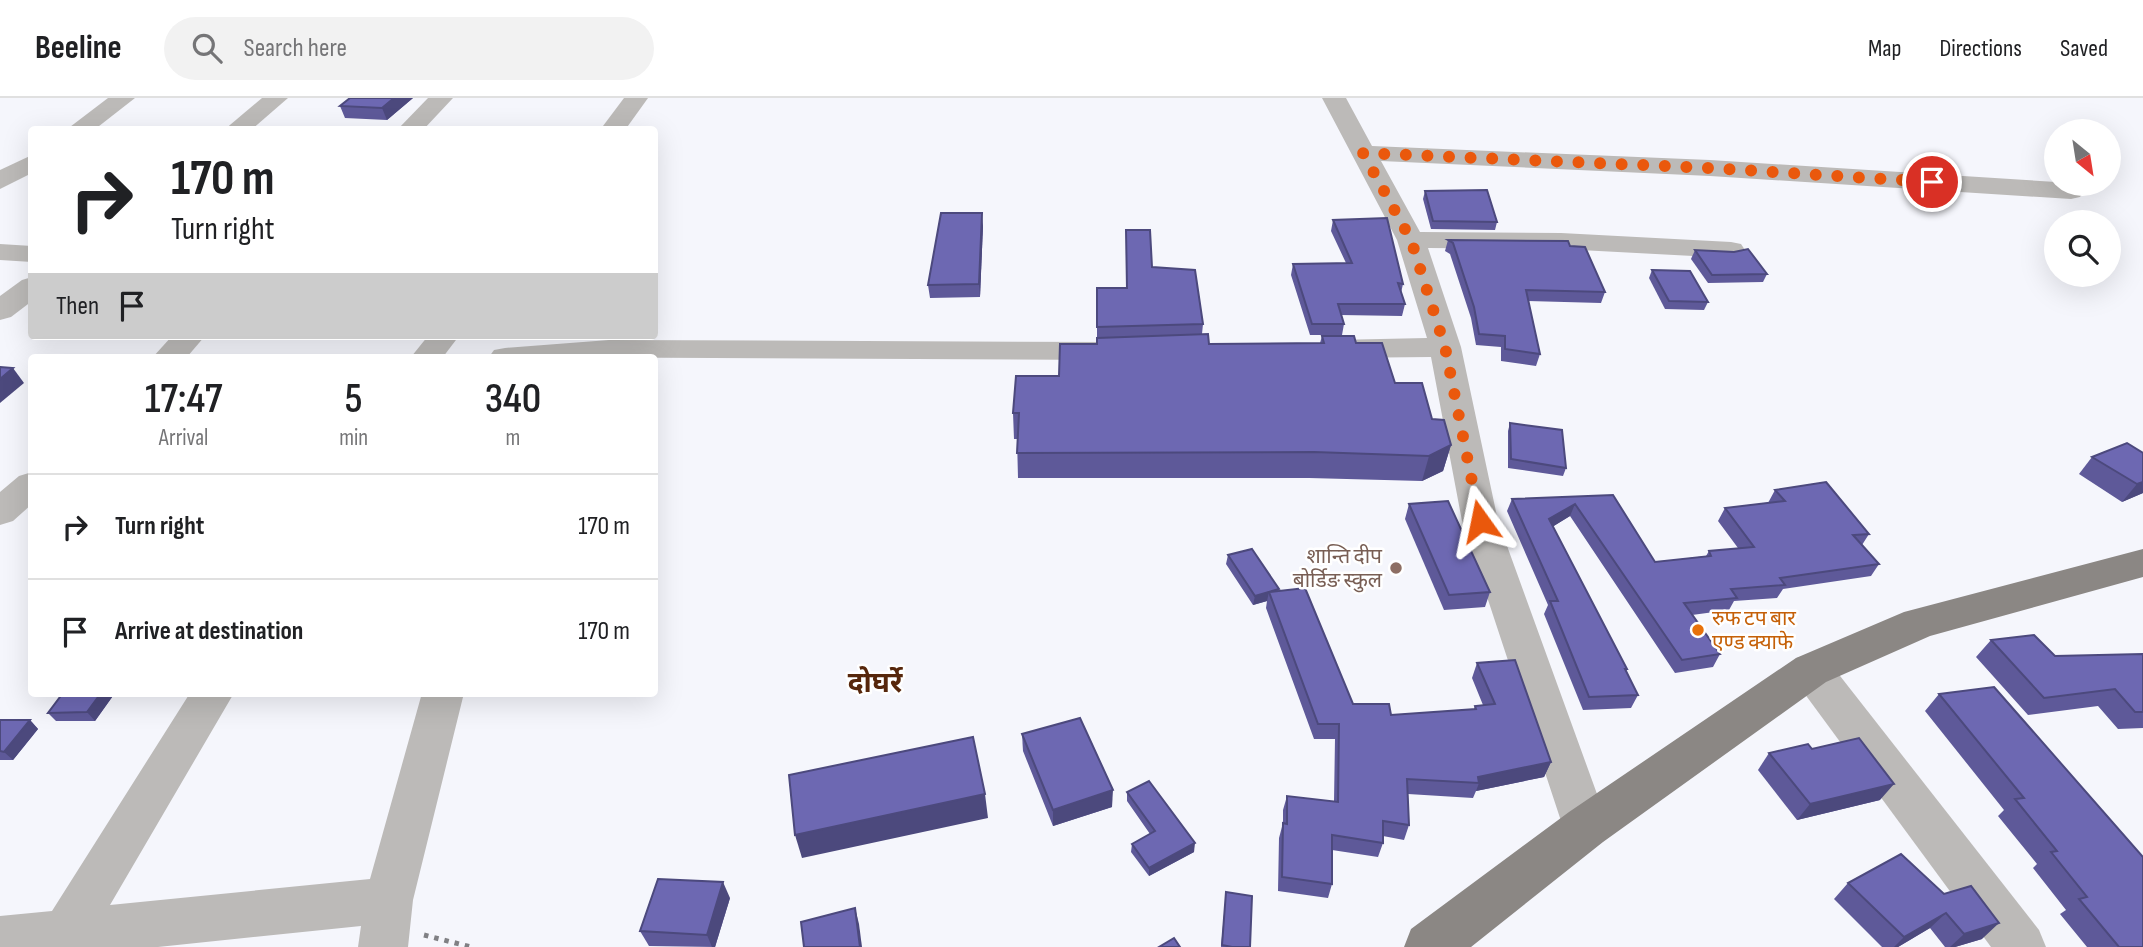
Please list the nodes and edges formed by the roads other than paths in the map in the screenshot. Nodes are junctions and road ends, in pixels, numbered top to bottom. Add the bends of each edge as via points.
1 (123, 98) edge
2 (276, 98) edge
3 (441, 98) edge
4 (636, 98) edge
5 (1334, 98) edge
6 (84, 126) edge
7 (241, 126) edge
8 (413, 126) edge
9 (615, 126) edge
10 (1363, 153) junction
11 (22, 166) edge
12 (0, 181) edge
13 (2044, 189) edge
14 (1411, 240) junction
15 (1731, 250) edge
16 (0, 252) edge
17 (28, 254) edge
18 (28, 289) edge
19 (0, 311) edge
20 (186, 340) edge
21 (441, 340) edge
22 (1445, 347) junction
23 (1311, 349) edge
24 (1139, 350) edge
25 (172, 354) edge
26 (429, 354) edge
27 (544, 354) edge
28 (28, 488) edge
29 (0, 512) edge
30 (2143, 563) edge
31 (1811, 670) junction
32 (211, 697) edge
33 (442, 697) edge
34 (1586, 827) junction
35 (386, 924) edge
36 (65, 935) junction
37 (0, 940) edge
38 (1430, 947) edge
39 (2021, 947) edge

1 - 6 street
2 - 7 street
3 - 8 street
4 - 9 street
5 - 10 street
10 - 13 street
10 - 14 street
11 - 12 street
14 - 15 street
14 - 22 street
16 - 17 street
18 - 19 street
20 - 25 street
21 - 26 street
22 - 23 street
22 - 34 street via 1480,521
24 - 27 street via 609,349
28 - 29 street
30 - 31 main road via 1919,623
31 - 34 main road
31 - 39 street
32 - 36 street
33 - 35 street
34 - 38 main road
35 - 36 street
36 - 37 street

